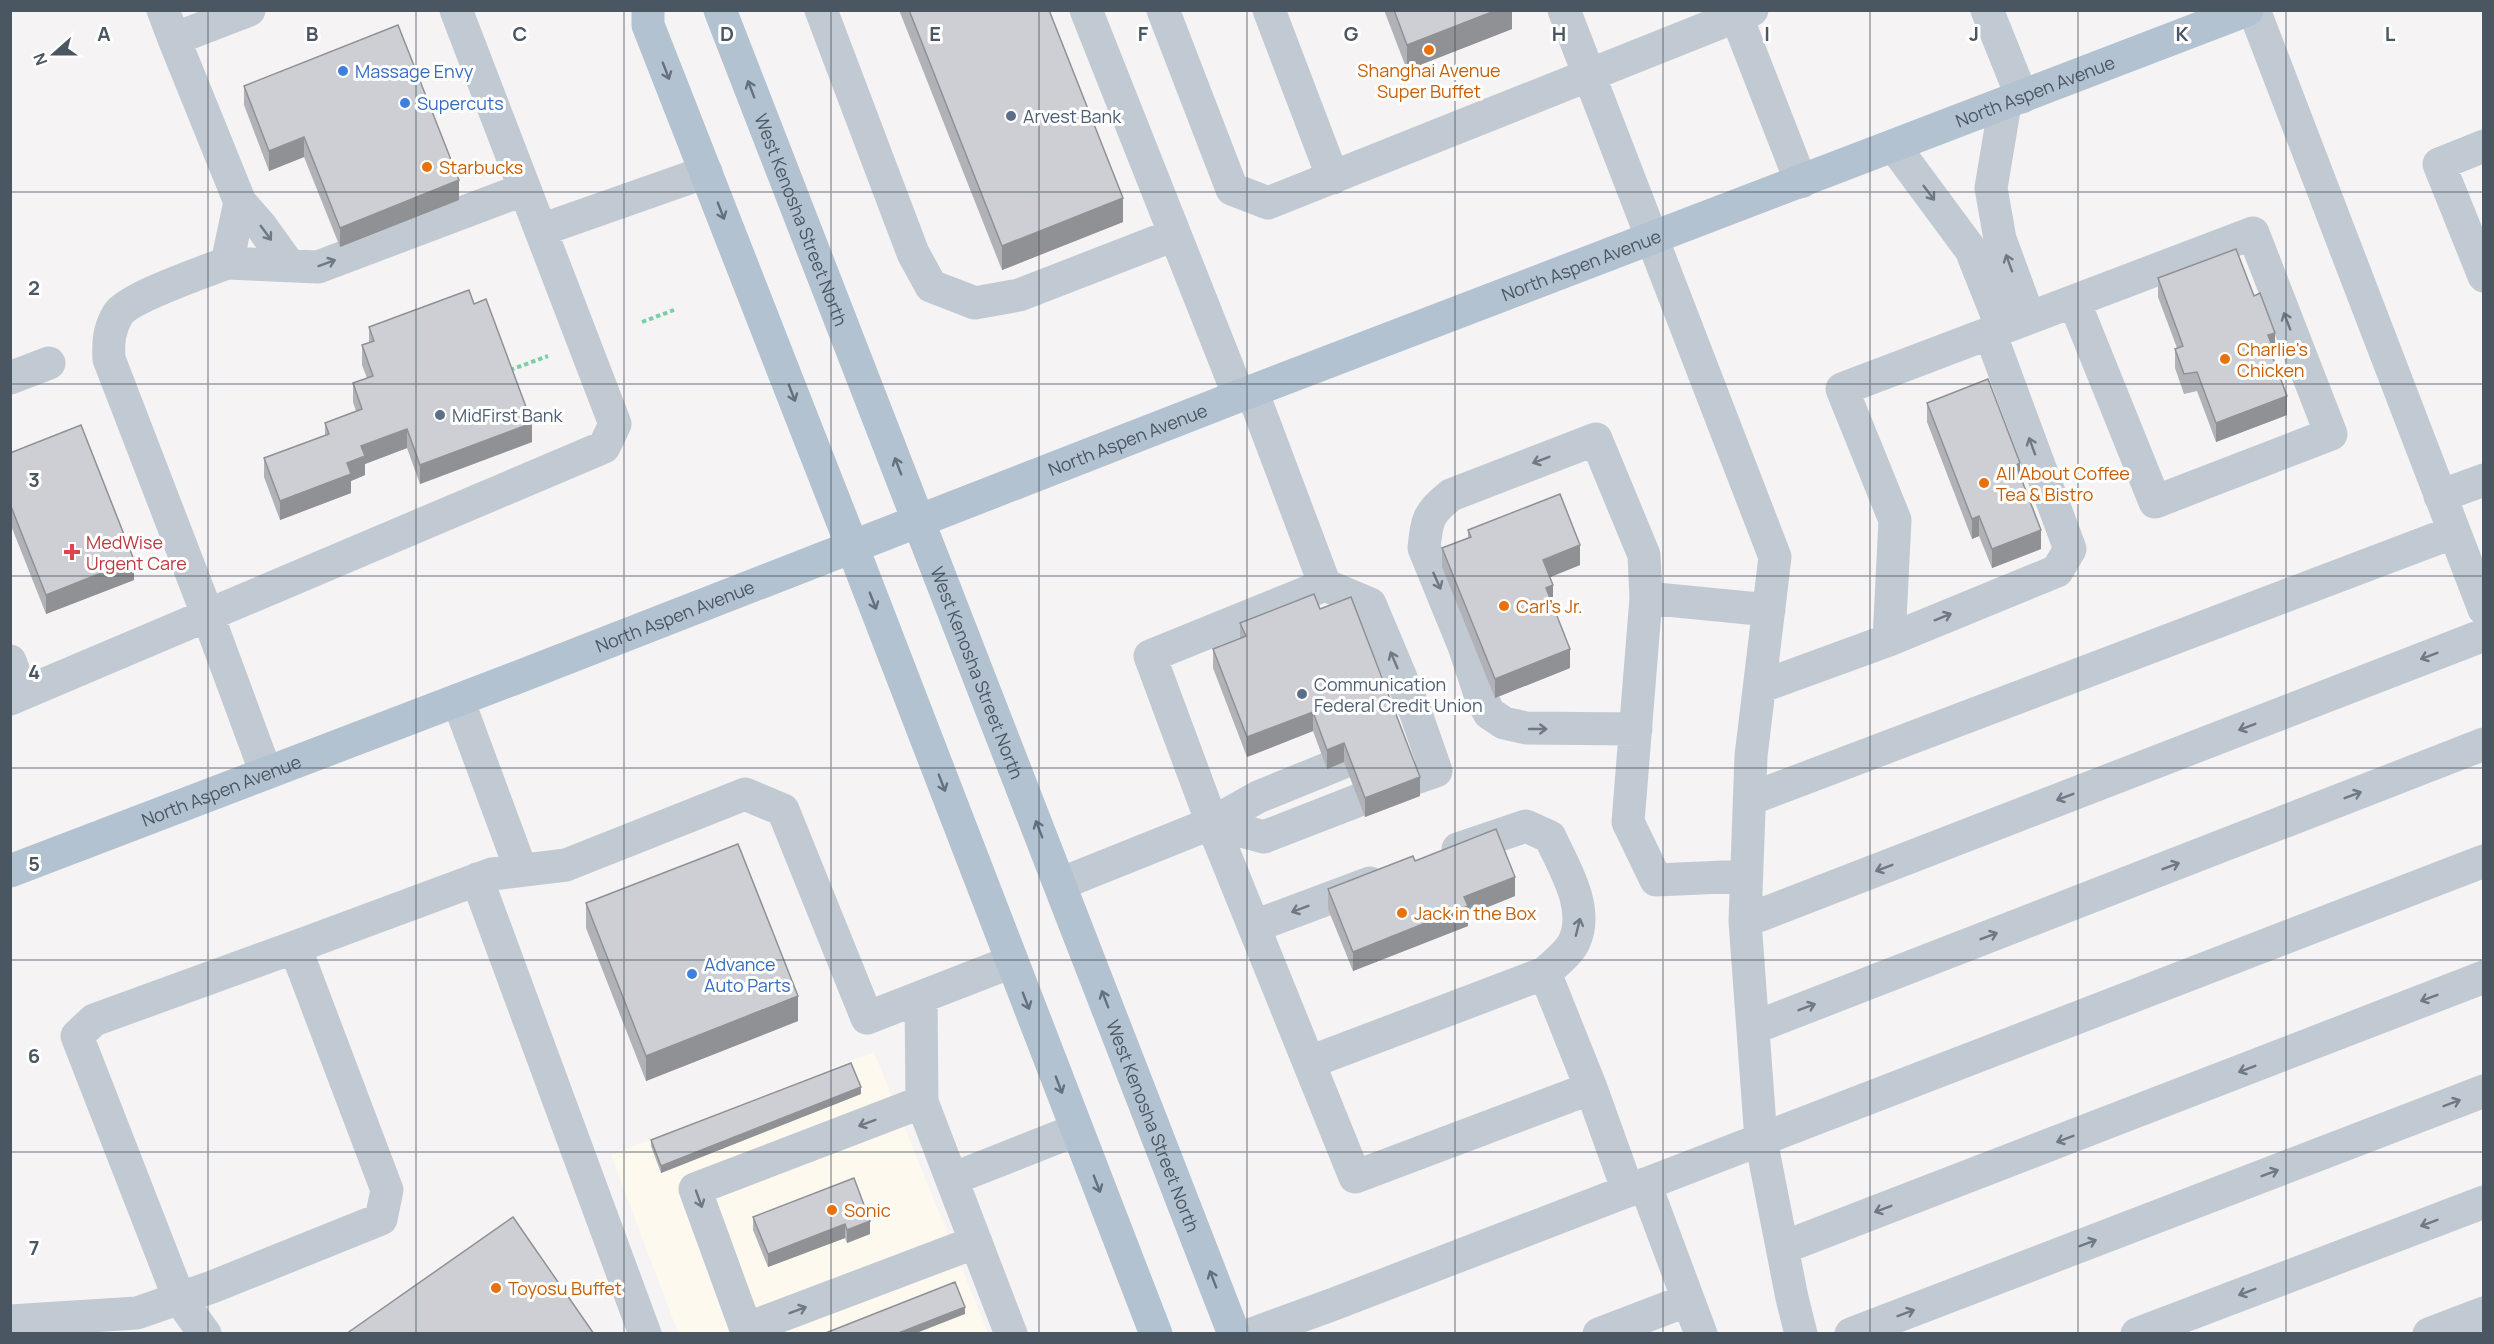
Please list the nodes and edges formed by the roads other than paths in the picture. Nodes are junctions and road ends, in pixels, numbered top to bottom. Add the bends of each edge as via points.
1 (249, 10) edge
2 (456, 10) edge
3 (648, 10) edge
4 (720, 10) edge
5 (821, 10) edge
6 (1086, 10) edge
7 (1163, 10) edge
8 (1269, 10) edge
9 (1564, 10) edge
10 (1987, 10) edge
11 (2247, 10) edge
12 (2254, 10) edge
13 (1741, 13) edge
14 (2203, 18) edge
15 (169, 25) edge
16 (1589, 75) junction
17 (2013, 100) junction
18 (1894, 146) junction
19 (2484, 146) edge
20 (706, 172) junction
21 (1333, 178) junction
22 (1801, 182) junction
23 (525, 189) junction
24 (240, 202) junction
25 (541, 230) junction
26 (1174, 235) junction
27 (1652, 239) junction
28 (227, 263) junction
29 (289, 266) junction
30 (2484, 276) edge
31 (2074, 301) junction
32 (2007, 326) junction
33 (49, 363) dead end
34 (10, 378) edge
35 (1246, 394) junction
36 (2484, 480) edge
37 (2440, 496) junction
38 (920, 520) junction
39 (2454, 532) junction
40 (852, 546) junction
41 (1325, 585) junction
42 (1646, 598) junction
43 (2484, 609) edge
44 (1769, 610) junction
45 (208, 616) junction
46 (2484, 635) edge
47 (1889, 640) junction
48 (10, 661) edge
49 (1760, 687) junction
50 (16, 696) edge
51 (458, 700) junction
52 (1636, 729) junction
53 (1411, 742) dead end
54 (2484, 744) edge
55 (266, 773) junction
56 (1750, 799) junction
57 (1212, 823) junction
58 (1434, 858) edge
59 (2484, 861) edge
60 (521, 870) junction
61 (10, 871) edge
62 (1400, 871) edge
63 (1746, 876) junction
64 (477, 879) junction
65 (1060, 884) junction
66 (1745, 921) junction
67 (1255, 926) junction
68 (295, 947) junction
69 (1011, 962) junction
70 (1545, 973) junction
71 (2484, 977) edge
72 (921, 997) junction
73 (1753, 1028) junction
74 (1310, 1062) junction
75 (1591, 1088) junction
76 (2484, 1091) edge
77 (922, 1102) junction
78 (1076, 1130) junction
79 (1761, 1140) junction
80 (952, 1179) junction
81 (1636, 1187) junction
82 (2484, 1202) edge
83 (976, 1242) junction
84 (1782, 1248) junction
85 (179, 1298) junction
86 (1688, 1300) junction
87 (2484, 1313) edge
88 (10, 1321) edge
89 (747, 1331) edge
90 (205, 1334) edge
91 (645, 1334) edge
92 (1011, 1334) edge
93 (1156, 1334) edge
94 (1234, 1334) edge
95 (1252, 1334) edge
96 (1599, 1334) edge
97 (1701, 1334) edge
98 (1802, 1334) edge
99 (1851, 1334) edge
100 (2137, 1334) edge
101 (2429, 1334) edge

1 - 15 lane
2 - 23 lane
3 -> 20 main road via 648,25
38 -> 4 main road, West Kenosha Street North
5 - 26 lane via 913,253 931,286 975,303 1019,295
6 - 26 lane
7 - 21 lane via 1232,189 1268,203
8 - 21 lane
9 - 16 lane
10 - 17 lane
11 - 14 main road, North Aspen Avenue
12 - 37 lane
13 - 16 lane
13 - 22 lane
14 - 17 main road, North Aspen Avenue
15 - 24 lane
16 - 21 lane
16 - 27 lane
17 - 18 main road, North Aspen Avenue
32 -> 17 lane via 2000,239 1991,188
18 - 22 main road, North Aspen Avenue
18 -> 32 lane via 1971,250
19 - 30 lane via 2439,164
20 - 25 lane
20 -> 40 main road
22 - 27 main road, North Aspen Avenue
23 - 25 lane
29 -> 23 lane via 318,267
24 - 28 lane
24 -> 29 lane
25 - 45 lane via 615,424 603,447
26 - 35 lane
27 - 35 main road, North Aspen Avenue
27 - 44 lane via 1775,557
28 - 29 lane
28 - 45 lane via 135,301 119,313 108,337 109,359
31 -> 31 lane via 2155,502 2331,434 2253,233
31 - 32 lane
32 - 47 lane via 1842,389 1894,520
47 -> 32 lane via 2057,571 2070,549
33 - 34 lane
35 - 38 main road, North Aspen Avenue
35 - 41 lane
36 - 37 lane
37 - 39 lane
38 - 40 main road, North Aspen Avenue
65 -> 38 main road, West Kenosha Street North
39 - 43 lane
39 - 56 lane
40 - 51 main road, North Aspen Avenue
40 -> 69 main road
53 -> 41 lane via 1370,604
41 - 57 lane via 1150,656
42 - 44 lane
42 - 52 lane
42 -> 52 lane via 1644,555 1596,439 1451,495 1432,510 1424,548 1489,713 1504,723 1526,728
44 - 49 lane
45 - 50 lane
45 - 55 lane
46 -> 66 lane
47 - 49 lane
48 - 50 lane
49 - 56 lane
51 - 55 main road, North Aspen Avenue
51 - 60 lane
52 - 63 lane via 1628,822 1656,880
73 -> 54 lane
55 - 61 main road, North Aspen Avenue
56 - 63 lane
57 - 57 lane via 1245,780 1344,773 1263,818
57 - 65 lane
57 - 67 lane
70 -> 58 lane via 1574,944 1581,917 1550,837 1526,826
59 - 79 lane
60 - 64 lane
60 - 72 lane via 566,865 745,794 783,810 867,1018
62 -> 67 lane
63 - 66 lane
64 - 68 lane
64 - 91 lane
94 -> 65 main road, West Kenosha Street North
66 - 73 lane
67 - 74 lane
68 - 85 lane via 387,1190 381,1219
68 - 85 lane via 94,1020 77,1036
69 - 72 lane
69 -> 78 main road
70 - 74 lane
70 - 75 lane
71 -> 84 lane
72 - 77 lane
73 - 79 lane
74 - 75 lane via 1355,1177
75 - 81 lane
99 -> 76 lane
77 - 80 lane
77 -> 89 lane via 695,1189
78 - 80 lane
78 -> 93 main road
79 - 81 lane
79 - 84 lane
80 - 83 lane
81 - 86 lane
81 - 95 lane
82 -> 100 lane
89 -> 83 lane
83 - 92 lane
84 - 98 lane
85 - 88 lane via 137,1312
85 - 90 lane
86 - 96 lane
86 - 97 lane
87 - 101 lane

